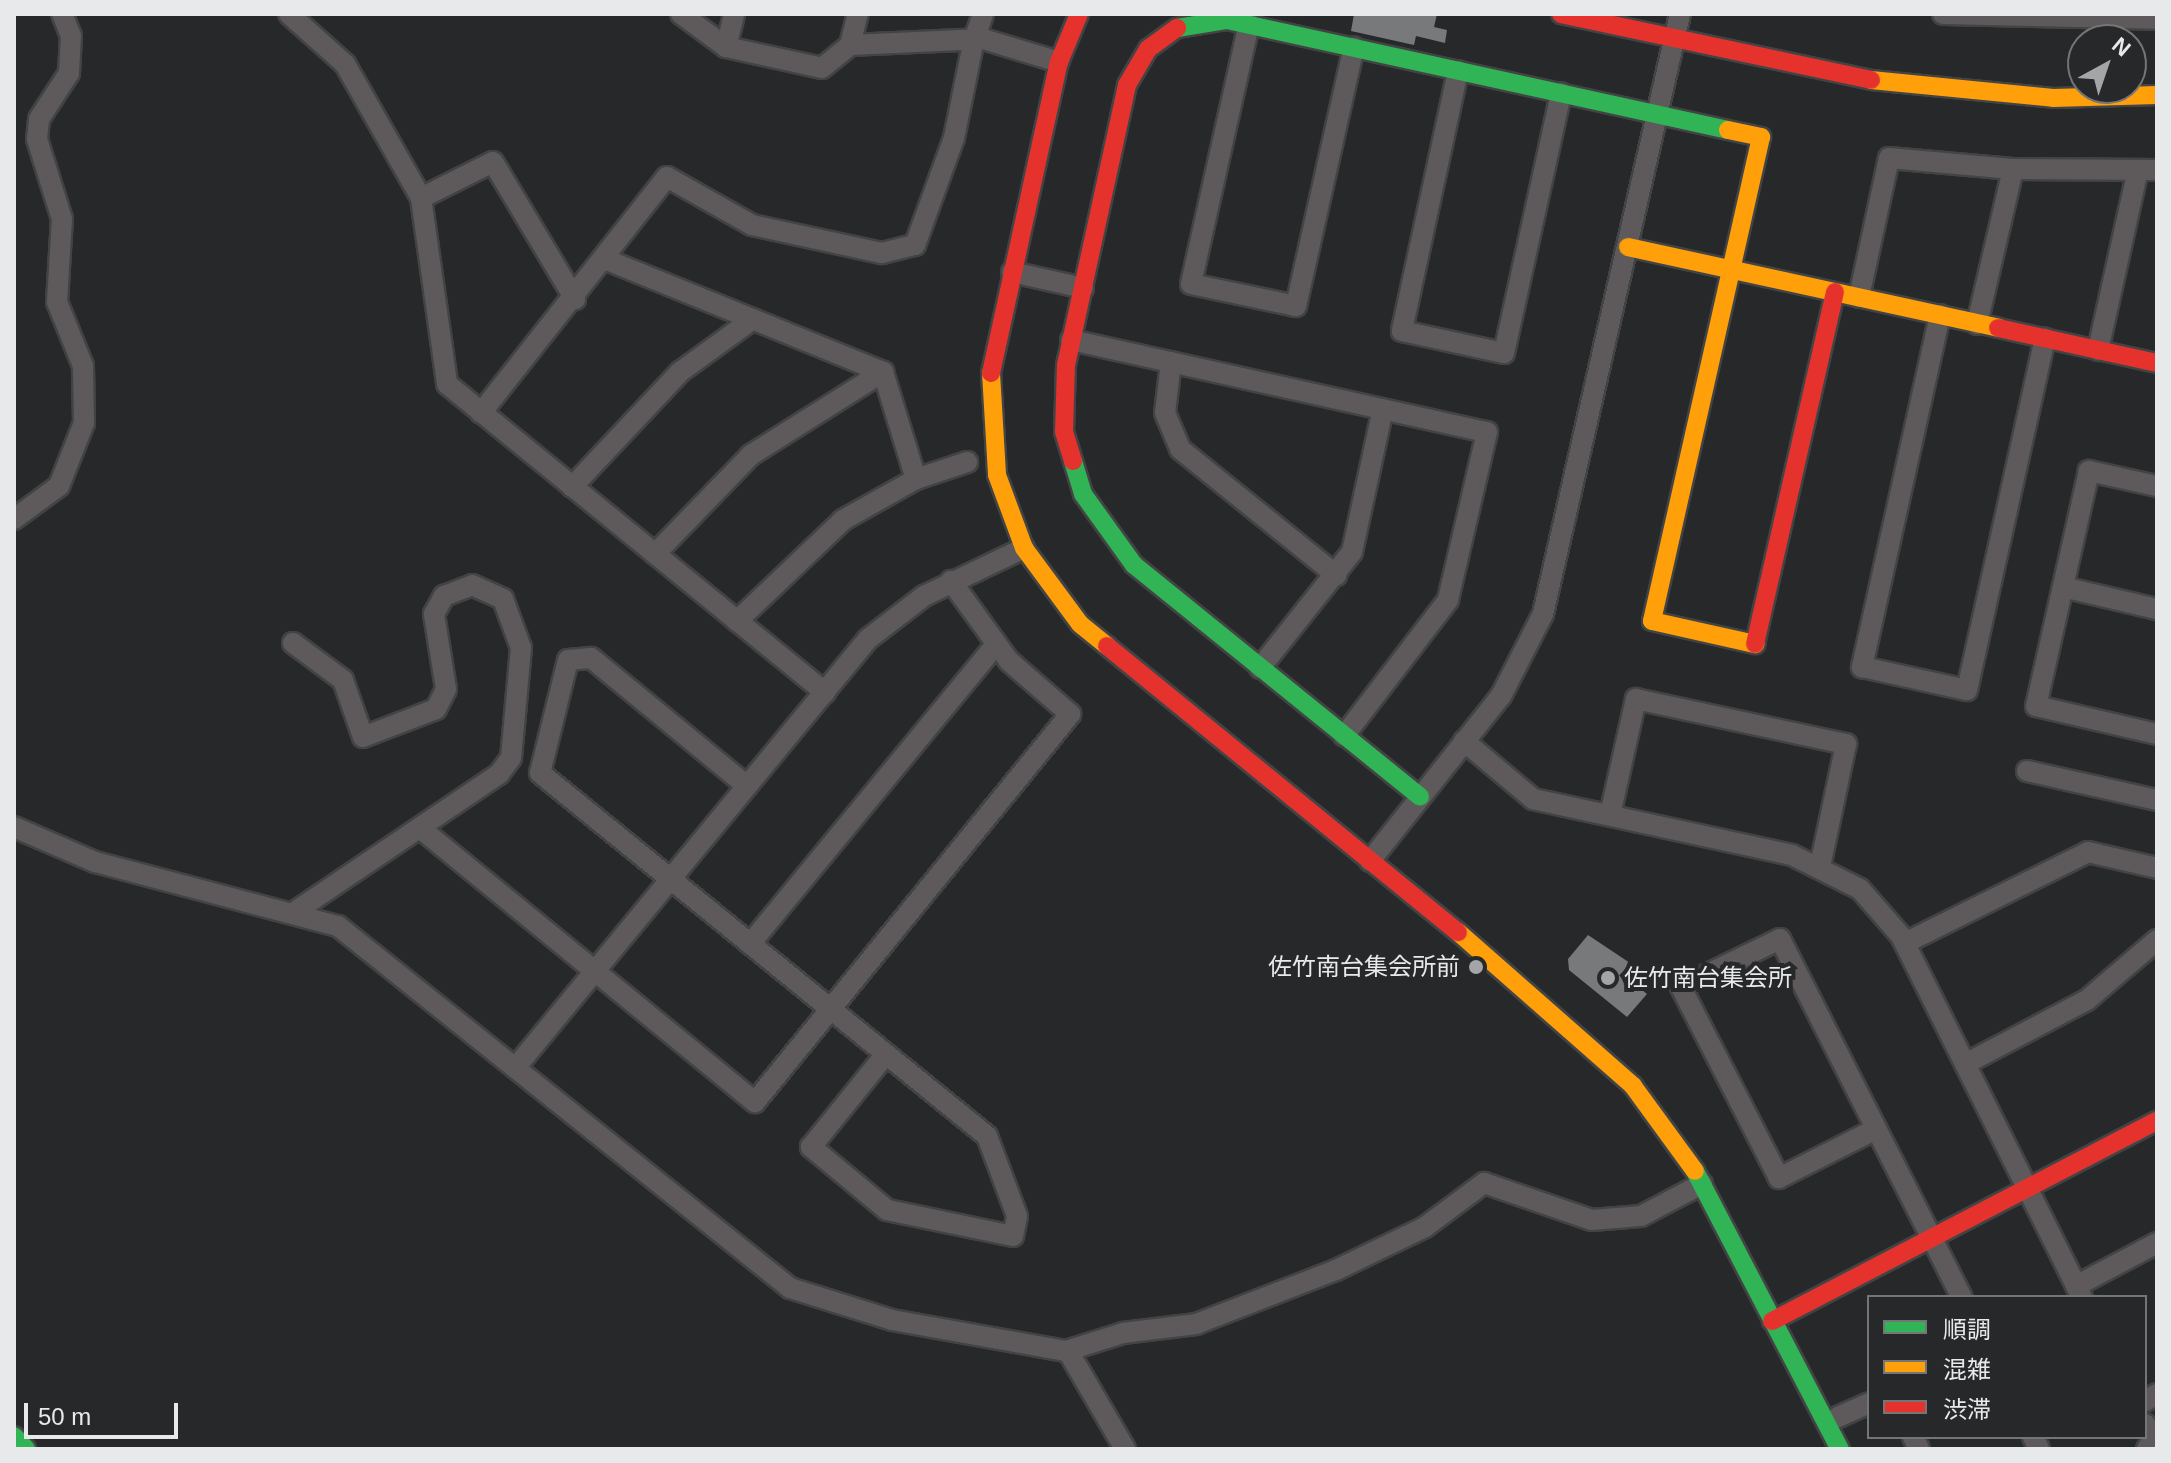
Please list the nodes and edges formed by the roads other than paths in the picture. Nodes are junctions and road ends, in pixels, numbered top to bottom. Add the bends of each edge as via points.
1 (62, 14) edge
2 (289, 14) edge
3 (681, 14) edge
4 (734, 14) edge
5 (858, 14) edge
6 (983, 14) edge
7 (1079, 14) edge
8 (1561, 14) edge
9 (1680, 14) edge
10 (1943, 14) edge
11 (1971, 16) edge
12 (2157, 19) edge
13 (1249, 24) junction
14 (978, 39) junction
15 (1675, 39) junction
16 (850, 45) junction
17 (726, 47) junction
18 (1354, 47) junction
19 (1059, 62) junction
20 (1458, 71) junction
21 (1561, 93) junction
22 (2157, 95) edge
23 (1658, 116) junction
24 (2013, 169) junction
25 (2148, 170) edge
26 (421, 198) junction
27 (1628, 247) junction
28 (607, 260) junction
29 (1731, 269) junction
30 (1012, 272) junction
31 (1083, 288) junction
32 (1835, 292) junction
33 (1859, 297) junction
34 (575, 299) junction
35 (1940, 315) junction
36 (753, 319) junction
37 (1977, 324) junction
38 (2045, 339) junction
39 (1071, 340) junction
40 (2098, 350) junction
41 (1171, 362) junction
42 (2157, 363) edge
43 (883, 372) junction
44 (1383, 409) junction
45 (481, 413) junction
46 (967, 462) dead end
47 (916, 479) junction
48 (2157, 486) edge
49 (572, 487) junction
50 (14, 519) edge
51 (1024, 548) junction
52 (655, 554) junction
53 (1336, 575) junction
54 (951, 581) junction
55 (2063, 587) junction
56 (2157, 609) edge
57 (737, 621) junction
58 (293, 643) dead end
59 (996, 644) junction
60 (1260, 668) junction
61 (825, 692) junction
62 (2157, 734) edge
63 (1344, 736) junction
64 (1464, 741) junction
65 (2027, 771) dead end
66 (747, 786) junction
67 (1420, 797) junction
68 (2157, 800) edge
69 (1610, 815) junction
70 (14, 827) edge
71 (420, 828) junction
72 (1370, 861) junction
73 (1820, 866) junction
74 (2157, 868) edge
75 (671, 879) junction
76 (297, 910) junction
77 (2157, 940) edge
78 (1905, 943) junction
79 (750, 944) junction
80 (595, 971) junction
81 (830, 1009) junction
82 (886, 1054) junction
83 (1965, 1064) junction
84 (516, 1067) junction
85 (2157, 1121) edge
86 (1876, 1129) junction
87 (1702, 1184) junction
88 (2027, 1187) junction
89 (1932, 1237) junction
90 (2157, 1243) edge
91 (2079, 1291) edge
92 (1961, 1295) edge
93 (1772, 1321) junction
94 (1068, 1351) junction
95 (1867, 1404) edge
96 (1838, 1417) dead end
97 (2147, 1428) edge
98 (14, 1436) edge
99 (26, 1449) edge
100 (1125, 1449) edge
101 (1840, 1449) edge
102 (2147, 1449) edge

1 - 50 street via 71,36 69,73 39,119 37,139 62,219 57,302 83,366 84,423 59,486
2 - 26 street via 345,64
3 - 17 street
4 - 17 street
5 - 16 street
6 - 14 street
7 - 19 street
8 - 15 street
9 - 15 street
10 - 11 street
11 - 12 street
13 - 18 street
13 - 18 street via 1191,284 1296,306
13 - 31 street via 1183,24 1139,61
14 - 16 street
14 - 19 street
14 - 28 street via 954,138 915,245 882,253 752,225 667,177
15 - 22 street via 1901,86 2053,98
15 - 23 street
16 - 17 street via 822,68
18 - 20 street
19 - 30 street
20 - 21 street
20 - 21 street via 1402,331 1504,353
21 - 23 street
23 - 27 street
23 - 29 street via 1761,137
24 - 25 street
24 - 33 street via 1889,158
24 - 37 street
25 - 40 street
26 - 34 street via 493,162
26 - 45 street via 447,384
27 - 29 street
27 - 64 street via 1543,614 1518,669
28 - 34 street
28 - 36 street
29 - 32 street
29 - 32 street via 1652,621 1758,645
30 - 31 street
30 - 51 street via 987,413 1007,515
31 - 39 street
32 - 33 street
33 - 35 street
34 - 45 street
35 - 37 street
35 - 38 street via 1862,667 1967,690
36 - 43 street
36 - 49 street via 680,372
37 - 38 street
38 - 40 street
39 - 41 street
39 - 60 street via 1064,432 1097,521 1134,565
40 - 42 street
41 - 44 street
41 - 53 street via 1165,413 1180,449
43 - 47 street
43 - 52 street via 751,455
44 - 53 street via 1352,552
44 - 63 street via 1487,432 1448,600
45 - 49 street
46 - 47 street
47 - 57 street via 814,541
48 - 55 street via 2089,471
49 - 52 street
51 - 54 street
51 - 72 street via 1080,624
52 - 57 street
53 - 60 street
54 - 59 street
54 - 61 street via 886,622
55 - 56 street
55 - 62 street via 2036,706
57 - 61 street
58 - 71 street via 343,680 363,737 436,709 446,689 434,614 444,596 472,585 503,599 521,648 511,758
59 - 79 street
59 - 81 street via 1070,714
60 - 63 street
61 - 66 street
63 - 67 street
64 - 67 street
64 - 69 street via 1533,799
65 - 68 street
66 - 75 street
66 - 75 street via 591,658 568,660 540,773
67 - 72 street
69 - 73 street
69 - 73 street via 1636,699 1846,744
70 - 76 street via 95,862
71 - 76 street
71 - 80 street
72 - 87 street via 1599,1051 1662,1121
73 - 78 street via 1860,889
74 - 78 street via 2088,852
75 - 79 street
75 - 80 street
76 - 84 street via 363,940
77 - 83 street via 2100,992
78 - 83 street
79 - 81 street
80 - 81 street via 755,1102
80 - 84 street
81 - 82 street
82 - 82 street via 987,1136 1017,1216 1013,1236 887,1210 811,1147
83 - 88 street
84 - 94 street via 804,1296 892,1320
85 - 88 street
86 - 86 street via 1780,939 1681,987 1779,1178
86 - 89 street
87 - 93 street
87 - 94 street via 1641,1216 1592,1220 1484,1183 1425,1227 1336,1270 1196,1324 1123,1333
88 - 89 street
88 - 91 street
89 - 92 street
89 - 93 street
90 - 91 street
93 - 101 street
94 - 100 street
95 - 96 street
97 - 102 street via 2153,1439
98 - 99 street

